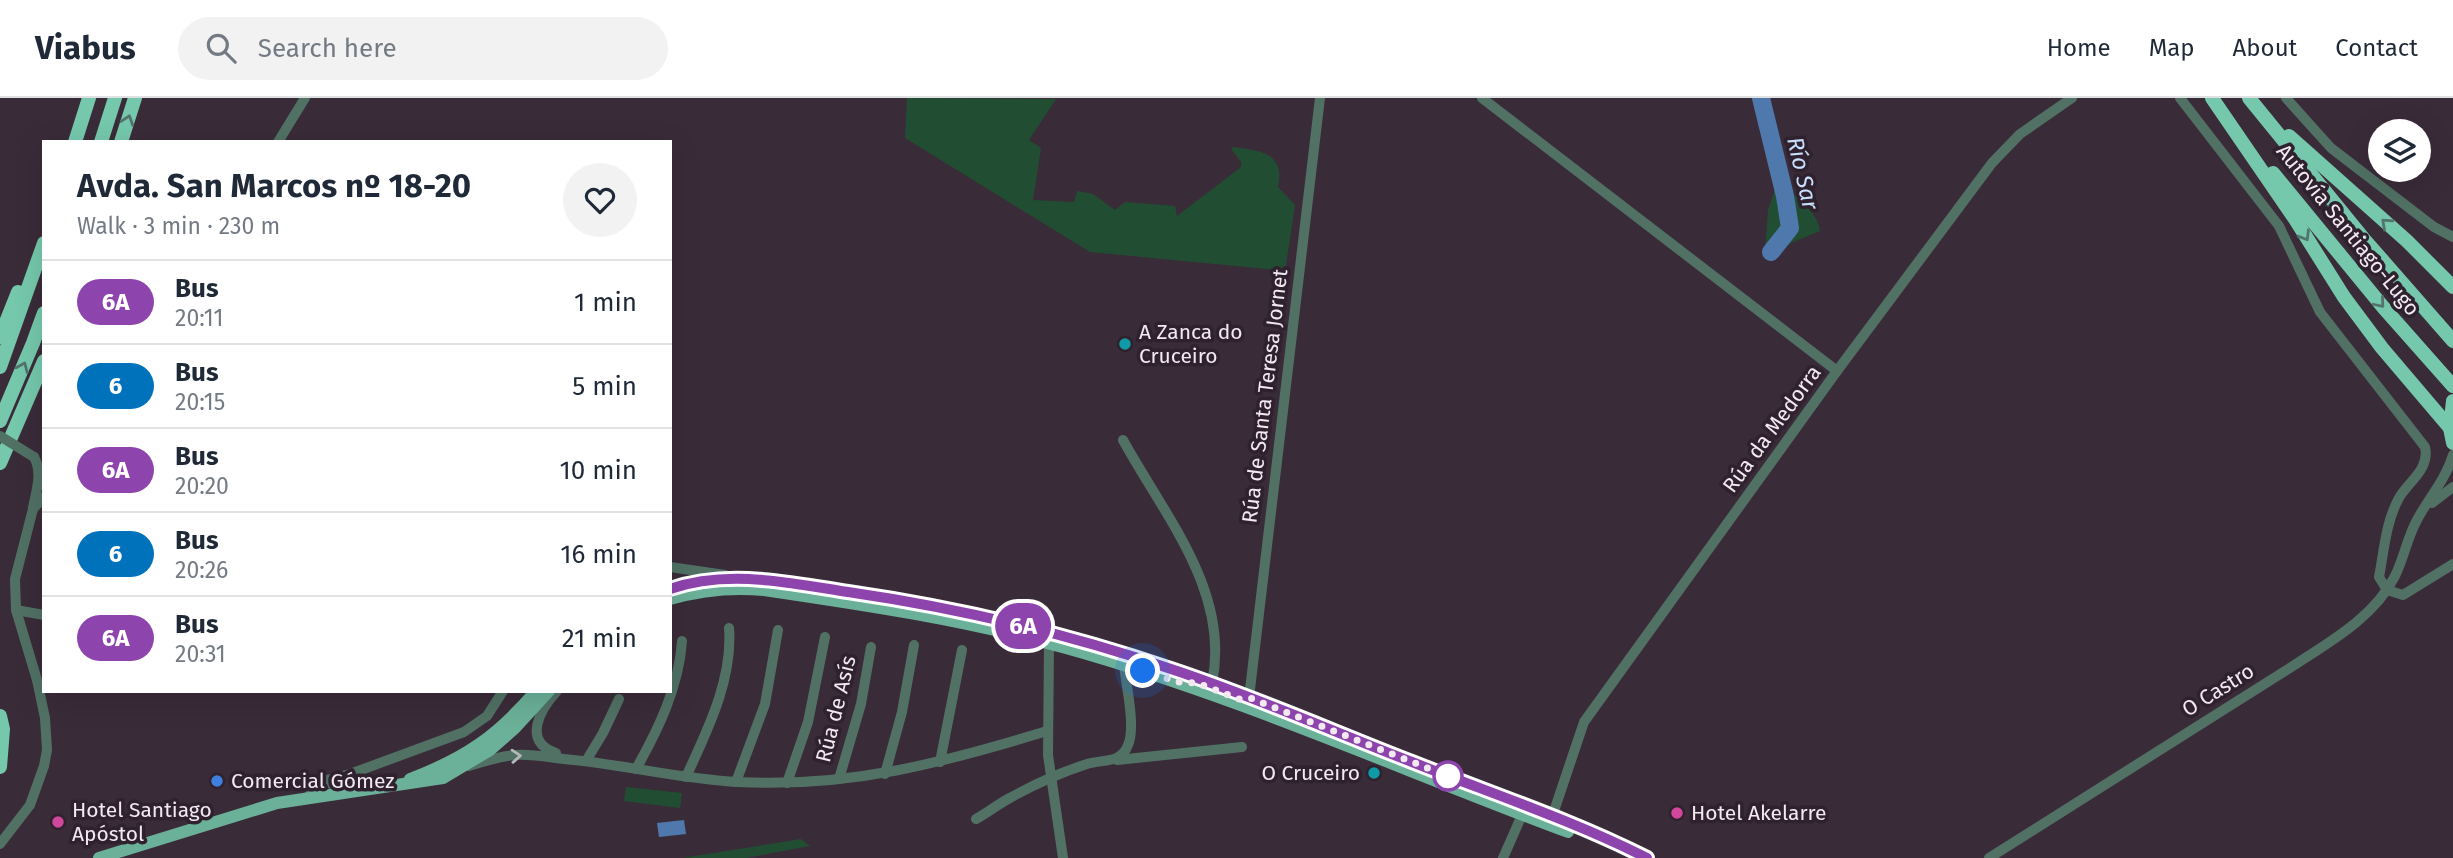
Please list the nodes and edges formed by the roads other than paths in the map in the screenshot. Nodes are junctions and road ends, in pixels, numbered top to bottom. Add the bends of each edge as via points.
1 (89, 98) edge
2 (115, 98) edge
3 (135, 98) edge
4 (305, 98) edge
5 (1320, 98) edge
6 (1482, 98) edge
7 (2072, 98) edge
8 (2180, 98) edge
9 (2213, 98) edge
10 (2252, 98) edge
11 (2286, 98) edge
12 (76, 140) edge
13 (102, 140) edge
14 (122, 140) edge
15 (279, 140) edge
16 (2453, 237) edge
17 (42, 250) edge
18 (37, 266) junction
19 (2453, 287) edge
20 (42, 318) edge
21 (0, 337) edge
22 (2453, 341) edge
23 (42, 366) edge
24 (0, 368) edge
25 (1837, 371) junction
26 (2453, 386) edge
27 (2452, 407) edge
28 (0, 421) edge
29 (17, 425) junction
30 (0, 436) edge
31 (2451, 436) edge
32 (1123, 440) dead end
33 (2453, 455) edge
34 (0, 463) edge
35 (0, 475) edge
36 (2453, 487) edge
37 (42, 499) edge
38 (33, 509) junction
39 (2421, 512) junction
40 (2453, 564) edge
41 (672, 567) edge
42 (688, 582) edge
43 (746, 583) junction
44 (2387, 590) junction
45 (672, 595) edge
46 (672, 597) edge
47 (16, 610) junction
48 (42, 615) edge
49 (990, 617) junction
50 (729, 628) dead end
51 (778, 630) dead end
52 (825, 637) dead end
53 (682, 641) dead end
54 (914, 645) dead end
55 (872, 647) dead end
56 (962, 650) dead end
57 (1048, 650) junction
58 (1121, 656) junction
59 (1178, 682) junction
60 (1212, 683) junction
61 (672, 690) edge
62 (502, 693) edge
63 (534, 693) edge
64 (547, 693) edge
65 (555, 693) edge
66 (671, 693) edge
67 (1250, 698) junction
68 (619, 699) dead end
69 (0, 716) edge
70 (1047, 731) junction
71 (1340, 743) junction
72 (1242, 747) dead end
73 (573, 758) junction
74 (1116, 760) junction
75 (586, 761) junction
76 (940, 762) junction
77 (0, 767) edge
78 (461, 769) junction
79 (636, 769) junction
80 (350, 774) junction
81 (885, 774) junction
82 (1052, 776) junction
83 (687, 777) junction
84 (839, 779) junction
85 (323, 781) junction
86 (736, 782) junction
87 (787, 783) junction
88 (393, 786) junction
89 (338, 790) junction
90 (307, 798) junction
91 (1521, 815) junction
92 (1552, 817) junction
93 (976, 819) dead end
94 (1569, 833) junction
95 (0, 844) edge
96 (99, 858) edge
97 (1063, 858) edge
98 (1503, 858) edge
99 (1641, 858) edge
100 (1647, 858) edge
101 (1989, 858) edge

1 - 12 highway
2 - 13 highway
14 -> 3 highway
4 - 15 street
5 - 67 street, Rúa de Santa Teresa Jornet
6 - 25 street
7 - 25 street, Rúa da Medorra via 2020,134 1992,163
8 - 44 street via 2279,226 2320,312 2425,447 2424,463 2399,497 2390,519 2379,577
9 -> 26 highway, Autovía Santiago-Lugo
9 -> 31 highway via 2344,297
19 -> 10 highway
10 - 22 highway, Autovía Santiago-Lugo via 2363,238
11 - 16 street via 2331,148
17 - 18 highway
18 - 21 highway via 21,283
18 - 24 highway
28 -> 20 highway
23 - 29 highway
25 - 92 street, Rúa da Medorra via 1584,722
27 - 31 highway
29 - 34 highway
29 - 35 highway via 18,434
30 - 38 street, bridge via 34,457 39,466
32 - 60 street via 1189,550 1204,590 1216,630
33 - 39 street, O Castro via 2444,480
36 - 39 street
37 - 38 street
38 - 47 street via 15,579
39 - 44 street, O Castro
40 - 44 street via 2403,595
41 - 42 street
42 - 43 main road
42 - 45 main road
43 - 46 main road
43 - 49 main road via 893,598
43 - 57 main road via 1020,635
44 - 101 street, O Castro via 2336,638
47 - 48 street
47 - 95 street via 37,680 47,750 30,805
49 - 57 main road via 1042,636
49 - 58 main road
50 - 83 street via 719,696
51 - 86 street via 765,704
52 - 87 street via 808,722
53 - 61 street
54 - 81 street
55 - 84 street, Rúa de Asís
56 - 76 street
57 - 58 main road via 1064,647
57 - 58 main road via 1055,639
57 - 70 street
58 - 59 main road
58 - 60 main road
58 - 74 street via 1130,739
59 - 67 main road
59 - 71 main road
60 - 67 main road
62 - 80 street via 492,711 471,728
63 - 88 main road via 503,727 468,753
64 - 78 main road via 499,742
65 - 73 street via 538,717 538,737 548,751
66 - 79 street
67 - 71 main road via 1254,705
67 - 92 main road
68 - 75 street
69 - 77 highway
70 - 76 street
70 - 82 street
71 - 91 main road
72 - 74 street
73 - 75 street
78 -> 73 street via 512,755
74 - 82 street via 1091,762
75 - 79 street
76 - 81 street
78 - 88 main road via 438,780
79 - 83 street
80 - 85 street
80 - 89 street
81 - 84 street
82 - 93 street
82 - 97 street
83 - 86 street
84 - 87 street
85 - 89 street
85 - 90 street
86 - 87 street
88 - 89 main road
89 - 90 main road
90 - 96 main road via 238,814
91 - 92 main road
91 - 94 main road
91 - 98 street
92 - 94 main road
92 - 100 main road
94 - 99 main road

